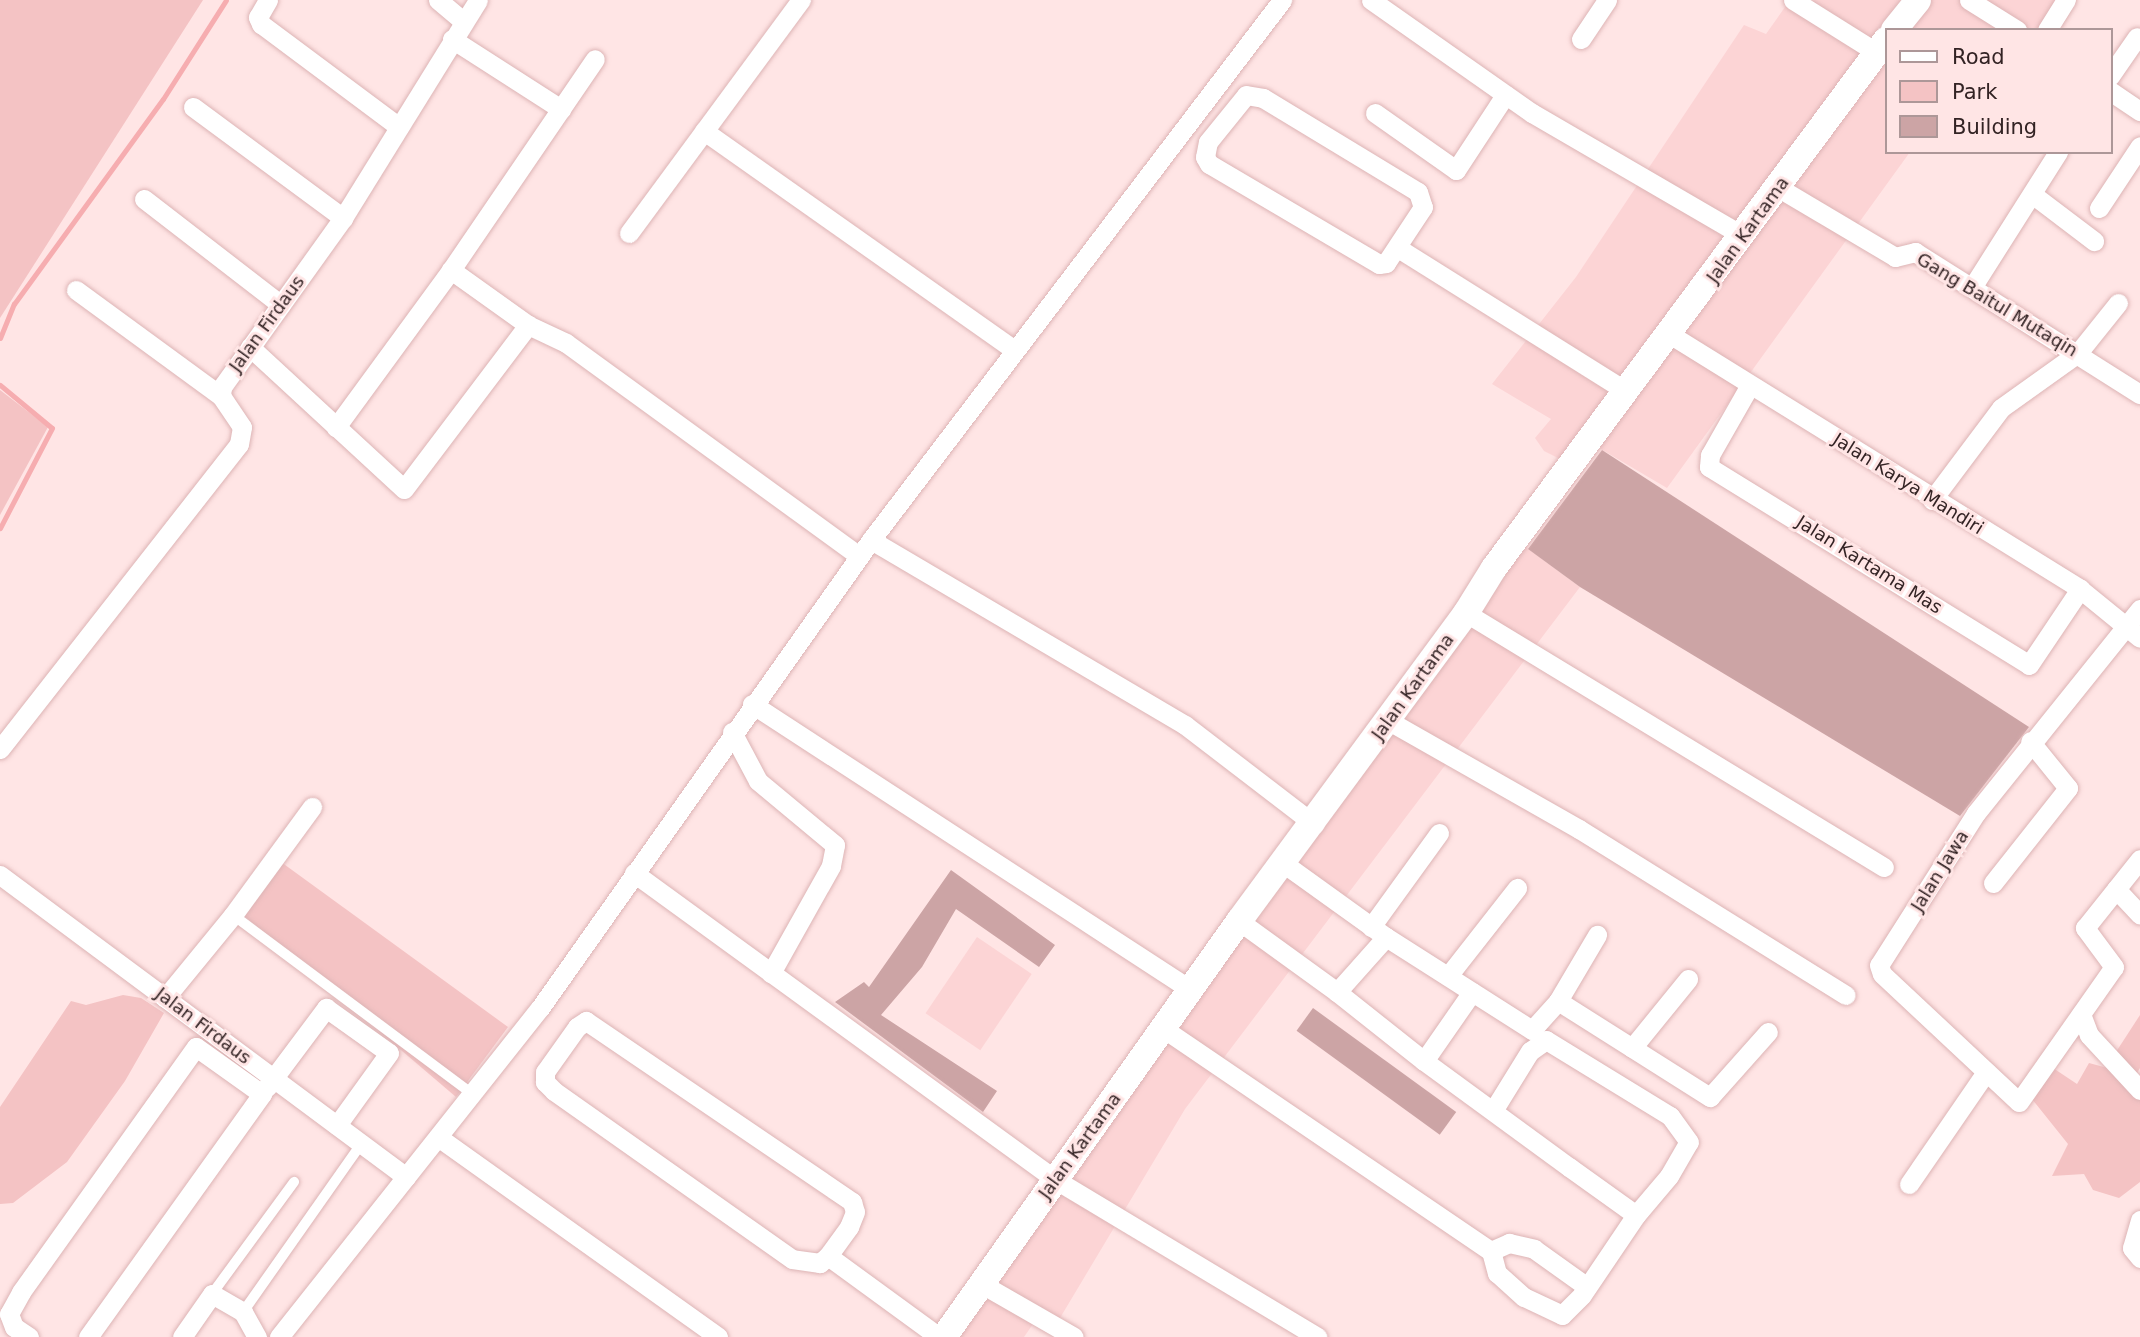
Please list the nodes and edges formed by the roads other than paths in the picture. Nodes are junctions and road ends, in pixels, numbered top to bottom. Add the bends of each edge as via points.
1 (268, 0) edge
2 (438, 0) edge
3 (478, 0) edge
4 (801, 0) edge
5 (1371, 0) edge
6 (1607, 0) edge
7 (1793, 0) edge
8 (1917, 0) edge
9 (1969, 0) edge
10 (2066, 0) edge
11 (1274, 3) edge
12 (463, 21) junction
13 (1896, 28) edge
14 (2014, 28) edge
15 (2048, 28) edge
16 (2137, 37) dead end
17 (452, 39) junction
18 (1581, 39) dead end
19 (1881, 46) edge
20 (595, 59) dead end
21 (2112, 73) edge
22 (2112, 92) edge
23 (1505, 95) junction
24 (193, 107) dead end
25 (561, 109) junction
26 (2140, 111) edge
27 (1375, 113) dead end
28 (399, 127) junction
29 (704, 131) junction
30 (2140, 146) edge
31 (2057, 154) edge
32 (1779, 188) junction
33 (2032, 194) junction
34 (144, 199) dead end
35 (2099, 208) dead end
36 (343, 218) junction
37 (629, 233) dead end
38 (1742, 236) junction
39 (2094, 241) dead end
40 (1398, 248) junction
41 (451, 270) junction
42 (1973, 286) junction
43 (76, 289) dead end
44 (2118, 303) dead end
45 (281, 305) junction
46 (528, 325) junction
47 (1671, 335) junction
48 (250, 347) junction
49 (1014, 350) junction
50 (2078, 354) junction
51 (1750, 385) junction
52 (1626, 391) junction
53 (2140, 394) edge
54 (221, 396) junction
55 (336, 427) junction
56 (1932, 500) junction
57 (871, 540) junction
58 (859, 556) junction
59 (2080, 589) junction
60 (2140, 609) edge
61 (1466, 613) junction
62 (2133, 631) edge
63 (752, 704) junction
64 (1389, 721) junction
65 (732, 732) junction
66 (2031, 741) junction
67 (0, 749) edge
68 (312, 807) dead end
69 (1314, 824) junction
70 (1439, 833) dead end
71 (2140, 859) edge
72 (1283, 863) junction
73 (1884, 867) dead end
74 (634, 873) junction
75 (0, 875) edge
76 (1993, 883) dead end
77 (1517, 888) dead end
78 (2116, 889) junction
79 (233, 915) junction
80 (2140, 915) edge
81 (1239, 921) junction
82 (1379, 932) junction
83 (1597, 934) dead end
84 (771, 973) junction
85 (1448, 976) junction
86 (1688, 979) dead end
87 (1191, 990) junction
88 (1337, 992) junction
89 (1472, 992) junction
90 (1846, 995) dead end
91 (165, 998) junction
92 (1558, 1000) junction
93 (2081, 1013) junction
94 (1164, 1029) junction
95 (1768, 1032) dead end
96 (1632, 1048) junction
97 (1424, 1061) junction
98 (1986, 1072) junction
99 (268, 1086) junction
100 (2140, 1090) edge
101 (472, 1094) junction
102 (1493, 1111) junction
103 (337, 1125) junction
104 (438, 1137) junction
105 (361, 1144) junction
106 (406, 1177) junction
107 (1056, 1180) junction
108 (294, 1182) dead end
109 (1909, 1184) dead end
110 (1636, 1215) junction
111 (2140, 1220) edge
112 (1491, 1251) junction
113 (828, 1256) junction
114 (2140, 1258) edge
115 (980, 1283) junction
116 (1587, 1287) junction
117 (212, 1294) junction
118 (243, 1312) junction
119 (29, 1337) edge
120 (88, 1337) edge
121 (183, 1337) edge
122 (257, 1337) edge
123 (279, 1337) edge
124 (718, 1337) edge
125 (942, 1337) edge
126 (1074, 1337) edge
127 (1317, 1337) edge

1 - 28 street via 258,17 261,24
2 - 12 street
3 - 12 street, Jalan Firdaus
4 - 29 street
5 - 23 street
6 - 18 street
7 - 19 street
8 - 13 main road
9 - 14 street
10 - 15 street
11 - 49 street
12 - 17 street, Jalan Firdaus
16 - 21 street
17 - 25 street
17 - 28 street, Jalan Firdaus
19 - 32 main road, Jalan Kartama
20 - 25 street
22 - 26 street
23 - 27 street via 1455,170
23 - 38 street
24 - 36 street
25 - 41 street
28 - 36 street, Jalan Firdaus
29 - 37 street
29 - 49 street
30 - 35 street
31 - 33 street
32 - 38 main road, Jalan Kartama
32 - 42 street, Gang Baitul Mutaqin via 1895,257 1915,253
33 - 39 street
33 - 42 street
34 - 45 street
36 - 45 street, Jalan Firdaus
38 - 47 main road, Jalan Kartama
40 - 40 street via 1379,264 1209,164 1205,158 1208,142 1232,107 1246,96 1263,99 1418,192 1423,208
40 - 52 street
41 - 46 street
41 - 55 street
42 - 50 street, Gang Baitul Mutaqin
43 - 54 street
44 - 50 street
45 - 48 street, Jalan Firdaus
46 - 55 street via 404,489
46 - 58 street via 566,343
47 - 51 street, Jalan Karya Mandiri
47 - 52 main road, Jalan Kartama
48 - 54 street, Jalan Firdaus via 222,387
48 - 55 street
49 - 57 street
50 - 53 street, Gang Baitul Mutaqin
50 - 56 street via 2001,408
51 - 56 street, Jalan Karya Mandiri
51 - 59 street, Jalan Kartama Mas via 1710,455 1709,467 2029,665
52 - 61 main road, Jalan Kartama via 1502,556
54 - 67 street via 242,427 239,444
56 - 59 street, Jalan Karya Mandiri
57 - 58 street
57 - 69 street via 1185,725
58 - 63 street
59 - 62 street, Jalan Karya Mandiri
60 - 62 street, Jalan Jawa
61 - 64 main road, Jalan Kartama
61 - 73 street
62 - 66 street, Jalan Jawa
63 - 65 street
63 - 87 street
64 - 69 main road, Jalan Kartama
64 - 90 street via 1579,828
65 - 74 street
65 - 84 street via 758,781 835,845 831,866
66 - 76 street via 2067,788
66 - 98 street, Jalan Jawa via 1976,813 1879,965 1890,985
68 - 79 street
69 - 72 main road, Jalan Kartama
70 - 82 street
71 - 78 street
72 - 81 main road, Jalan Kartama
72 - 82 street
74 - 84 street
74 - 101 street
75 - 91 street, Jalan Firdaus
77 - 85 street
78 - 80 street
78 - 93 street via 2085,928 2115,967
79 - 91 street
79 - 101 lane
81 - 87 main road, Jalan Kartama
81 - 88 street
82 - 85 street
82 - 88 street
83 - 92 street
84 - 107 street
85 - 89 street
86 - 96 street
87 - 94 main road, Jalan Kartama
88 - 97 street
89 - 92 street via 1532,1030
89 - 97 street
91 - 99 street, Jalan Firdaus
92 - 96 street
93 - 98 street, Jalan Jawa via 2019,1102
93 - 100 street via 2089,1035
94 - 107 main road, Jalan Kartama
94 - 112 street
95 - 96 street via 1716,1096 1710,1097
97 - 102 street
98 - 109 street
99 - 103 street, Jalan Firdaus
99 - 103 street via 326,1008 389,1053
99 - 119 street via 196,1047 21,1292 9,1314 15,1327
99 - 120 street
101 - 104 street
102 - 110 street
102 - 110 street via 1530,1051 1546,1040 1670,1116 1689,1142 1687,1149
103 - 105 street, Jalan Firdaus
104 - 106 street
104 - 124 street
105 - 106 street, Jalan Firdaus
105 - 118 lane
106 - 123 street
107 - 115 main road, Jalan Kartama
107 - 127 street
108 - 117 lane
110 - 116 street
111 - 114 street via 2132,1248
112 - 116 street via 1509,1242 1534,1249
112 - 116 street via 1497,1273 1556,1315 1569,1310
113 - 113 street via 820,1263 792,1259 554,1091 545,1082 545,1072 577,1027 586,1021 597,1025 852,1202 855,1212 849,1227
113 - 125 street
115 - 125 main road, Jalan Kartama
115 - 126 street
117 - 118 street
117 - 121 street
118 - 122 street

